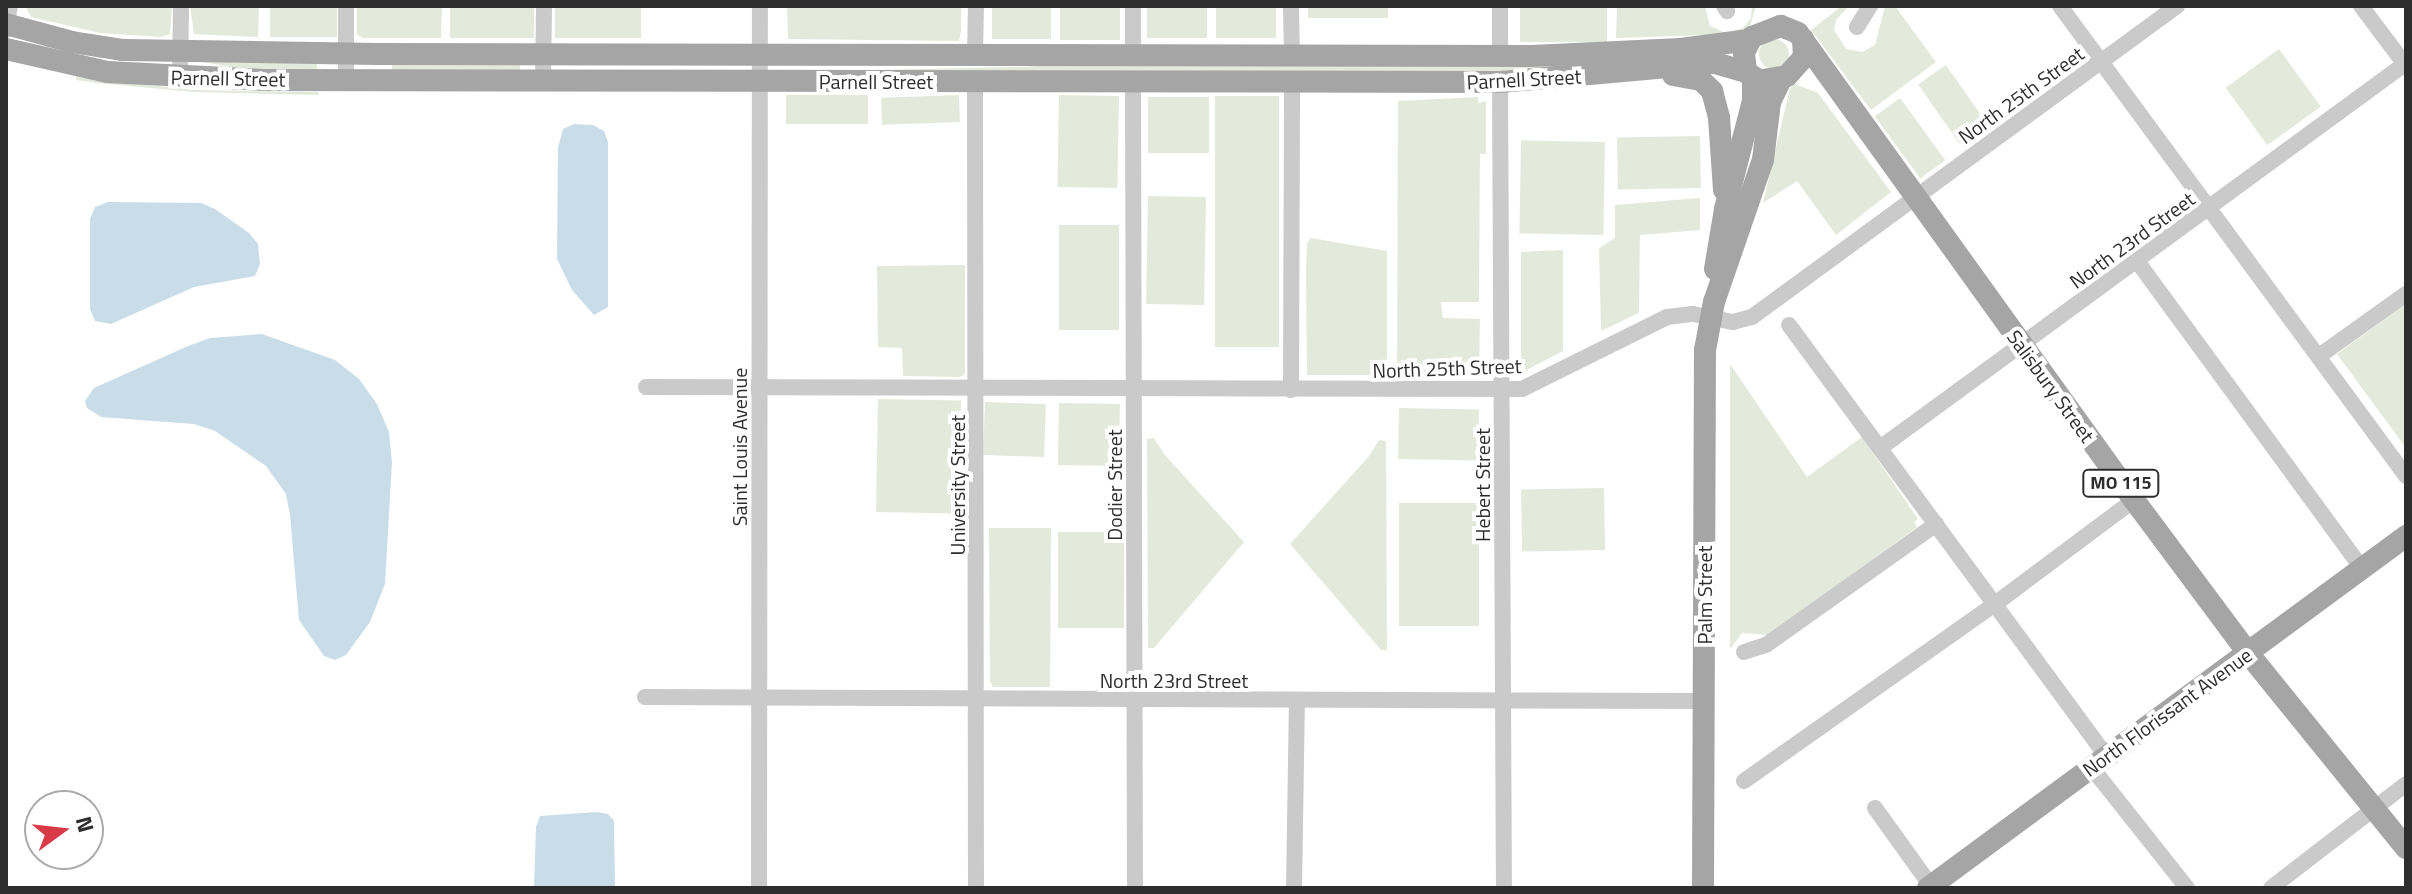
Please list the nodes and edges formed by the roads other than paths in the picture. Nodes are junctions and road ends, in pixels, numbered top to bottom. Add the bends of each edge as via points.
1 (181, 6) edge
2 (346, 6) edge
3 (544, 6) edge
4 (760, 6) edge
5 (976, 6) edge
6 (1133, 6) edge
7 (1291, 6) edge
8 (1500, 6) edge
9 (1775, 6) edge
10 (1792, 6) edge
11 (1870, 6) edge
12 (2060, 6) edge
13 (2177, 6) edge
14 (2361, 6) edge
15 (7, 21) edge
16 (1857, 27) dead end
17 (1756, 35) junction
18 (1800, 36) junction
19 (6, 49) edge
20 (181, 52) junction
21 (346, 54) junction
22 (543, 54) junction
23 (760, 54) junction
24 (916, 56) junction
25 (975, 56) junction
26 (1133, 56) junction
27 (1292, 56) junction
28 (1500, 56) junction
29 (2101, 61) junction
30 (2405, 64) edge
31 (1627, 72) junction
32 (1750, 75) junction
33 (1787, 76) junction
34 (180, 78) junction
35 (346, 79) junction
36 (543, 80) junction
37 (760, 80) junction
38 (975, 81) junction
39 (1133, 81) junction
40 (1292, 82) junction
41 (1500, 82) junction
42 (1850, 108) junction
43 (1914, 198) junction
44 (2211, 207) junction
45 (1725, 209) junction
46 (2137, 261) junction
47 (2406, 294) edge
48 (1712, 310) junction
49 (1789, 325) dead end
50 (2022, 346) junction
51 (2319, 356) junction
52 (646, 387) dead end
53 (759, 389) junction
54 (977, 389) junction
55 (1133, 390) junction
56 (1291, 390) junction
57 (1502, 391) junction
58 (1880, 448) junction
59 (2406, 476) edge
60 (2134, 500) junction
61 (1936, 524) junction
62 (2406, 536) edge
63 (2362, 568) junction
64 (1995, 604) junction
65 (1744, 652) dead end
66 (2248, 653) junction
67 (645, 697) dead end
68 (759, 698) junction
69 (977, 699) junction
70 (1135, 700) junction
71 (1297, 700) junction
72 (1503, 701) junction
73 (1704, 701) junction
74 (2099, 762) junction
75 (1744, 781) dead end
76 (2406, 784) edge
77 (1875, 808) dead end
78 (2374, 808) junction
79 (2406, 848) edge
80 (1939, 885) edge
81 (759, 888) edge
82 (976, 888) edge
83 (1135, 888) edge
84 (1294, 888) edge
85 (1504, 888) edge
86 (1703, 888) edge
87 (2187, 888) edge
88 (2271, 888) edge

1 - 20 street
2 - 21 street
3 - 22 street
4 - 23 street, Saint Louis Avenue
5 - 25 street
6 - 26 street
7 - 27 street
8 - 28 street
9 - 17 main road
10 - 18 main road, MO 115
11 - 16 street
12 - 29 street
13 - 29 street, North 25th Street
14 - 30 street
15 - 20 main road, Parnell Street via 98,47
17 - 18 main road via 1781,26
17 - 28 main road, Parnell Street via 1681,49
17 - 32 main road via 1743,59
18 - 33 main road via 1804,57
18 - 42 main road, Salisbury Street / MO 115
19 - 34 main road, Parnell Street via 96,70
20 - 21 main road, Parnell Street
20 - 34 street
21 - 22 main road, Parnell Street
21 - 35 street
22 - 23 main road, Parnell Street
22 - 36 street
23 - 24 main road, Parnell Street
23 - 37 street, Saint Louis Avenue
24 - 25 main road, Parnell Street
24 - 37 main road via 784,70
25 - 26 main road, Parnell Street
26 - 27 main road, Parnell Street
27 - 28 main road, Parnell Street
29 - 43 street, North 25th Street
29 - 44 street
30 - 44 street, North 23rd Street
31 - 32 main road, Parnell Street via 1715,63
31 - 41 main road, Parnell Street
31 - 45 main road via 1689,76 1710,88 1719,118
32 - 33 main road
32 - 45 main road via 1753,101
33 - 42 main road, Salisbury Street / MO 115 via 1820,80
33 - 48 main road via 1770,102 1760,172
34 - 35 main road, Parnell Street
35 - 36 main road, Parnell Street
36 - 37 main road, Parnell Street
37 - 38 main road, Parnell Street
37 - 53 street, Saint Louis Avenue
38 - 39 main road, Parnell Street
38 - 54 street, University Street
39 - 40 main road, Parnell Street
39 - 55 street, Dodier Street
40 - 41 main road, Parnell Street
40 - 56 street
41 - 57 street, Hebert Street
42 - 43 main road, Salisbury Street / MO 115
43 - 48 street, North 25th Street via 1752,317 1739,322
43 - 50 main road, Salisbury Street / MO 115
44 - 46 street, North 23rd Street
44 - 51 street
45 - 48 main road
46 - 50 street, North 23rd Street
46 - 63 street
47 - 51 street
48 - 57 street, North 25th Street via 1667,317 1531,386
48 - 73 main road, Palm Street via 1704,365
49 - 58 street
50 - 58 street, North 23rd Street
50 - 60 main road, Salisbury Street / MO 115
51 - 59 street
52 - 53 street, North 25th Street
53 - 54 street, North 25th Street
53 - 68 street, Saint Louis Avenue
54 - 55 street, North 25th Street
54 - 69 street, University Street
55 - 56 street, North 25th Street
55 - 70 street, Dodier Street
56 - 57 street, North 25th Street
57 - 72 street, Hebert Street
58 - 61 street
60 - 64 street
60 - 66 main road, Salisbury Street / MO 115
61 - 64 street
61 - 65 street via 1766,645
62 - 63 main road, North Florissant Avenue
63 - 66 main road, North Florissant Avenue
64 - 74 street
64 - 75 street
66 - 74 main road, North Florissant Avenue
66 - 78 main road, Salisbury Street / MO 115
67 - 68 street, North 23rd Street
68 - 69 street, North 23rd Street
68 - 81 street, Saint Louis Avenue
69 - 70 street, North 23rd Street
69 - 82 street, University Street
70 - 71 street, North 23rd Street
70 - 83 street, Dodier Street
71 - 72 street, North 23rd Street
71 - 84 street
72 - 73 street, North 23rd Street
72 - 85 street, Hebert Street
73 - 86 main road, Palm Street
74 - 80 main road, North Florissant Avenue
74 - 87 street
76 - 78 street
77 - 80 street
78 - 79 main road, Salisbury Street / MO 115
78 - 88 street

